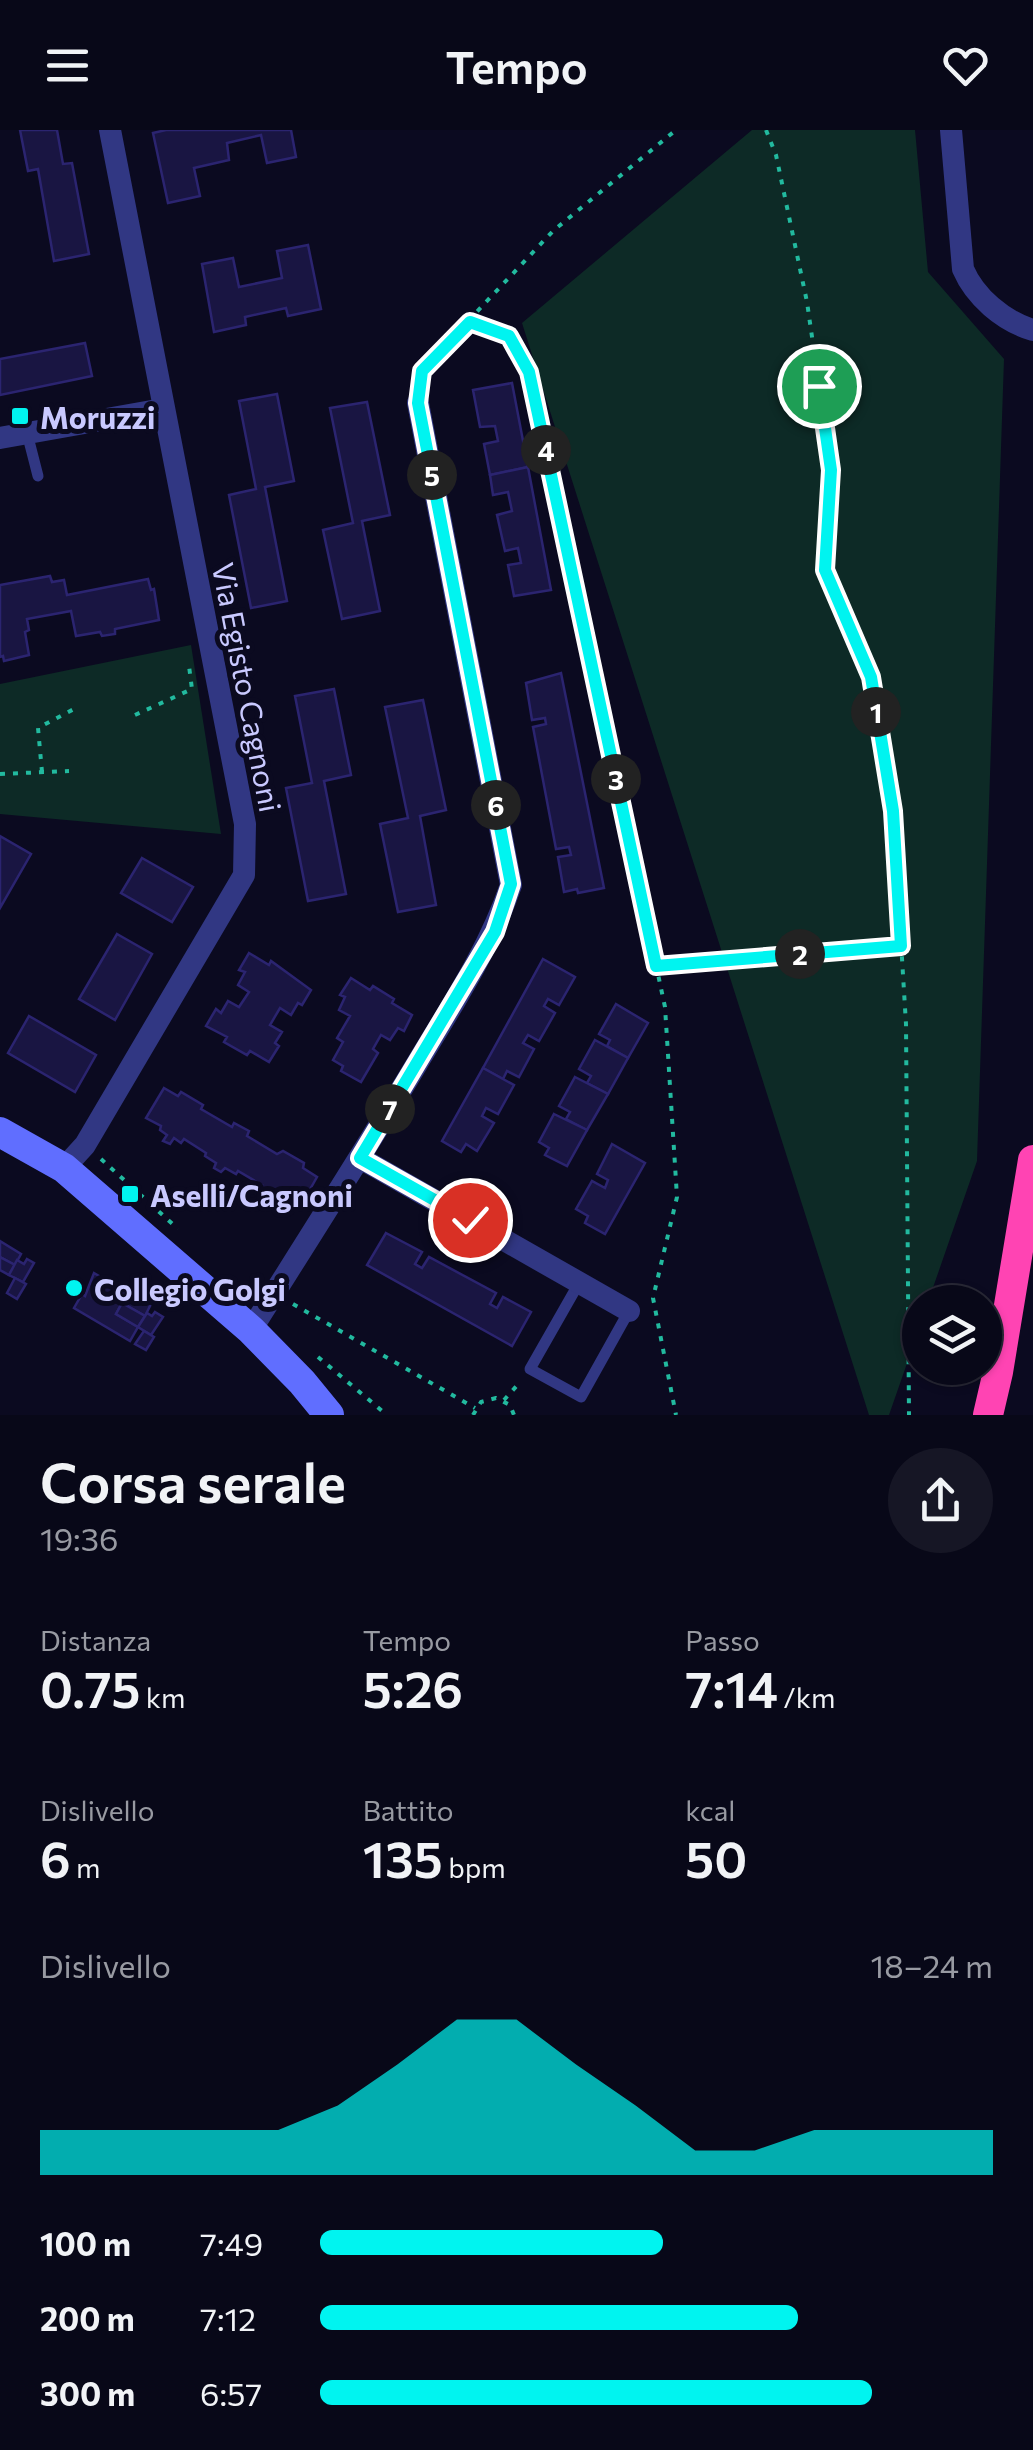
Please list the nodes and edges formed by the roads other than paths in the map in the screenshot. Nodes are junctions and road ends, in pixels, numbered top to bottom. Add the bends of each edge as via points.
1 (110, 130) edge
2 (951, 130) edge
3 (1033, 330) edge
4 (418, 403) road end
5 (163, 409) junction
6 (27, 433) junction
7 (0, 438) edge
8 (38, 476) dead end
9 (0, 1132) edge
10 (360, 1158) junction
11 (1033, 1160) edge
12 (64, 1168) junction
13 (579, 1282) junction
14 (629, 1311) joint
15 (251, 1330) junction
16 (302, 1382) junction
17 (329, 1415) edge
18 (343, 1415) edge
19 (988, 1415) edge

1 - 5 street, Via Egisto Cagnoni
2 - 3 street via 963,268 993,308
4 - 10 street via 511,884 487,946
5 - 6 street
5 - 12 street, Via Egisto Cagnoni via 245,824 244,875 85,1145
6 - 7 street
6 - 8 lane
9 - 12 street
10 - 13 street
10 - 15 street
11 - 19 highway
12 - 15 street
13 - 14 street
13 - 14 lane via 530,1369 581,1397
15 - 16 street
16 - 17 street
16 - 18 street

